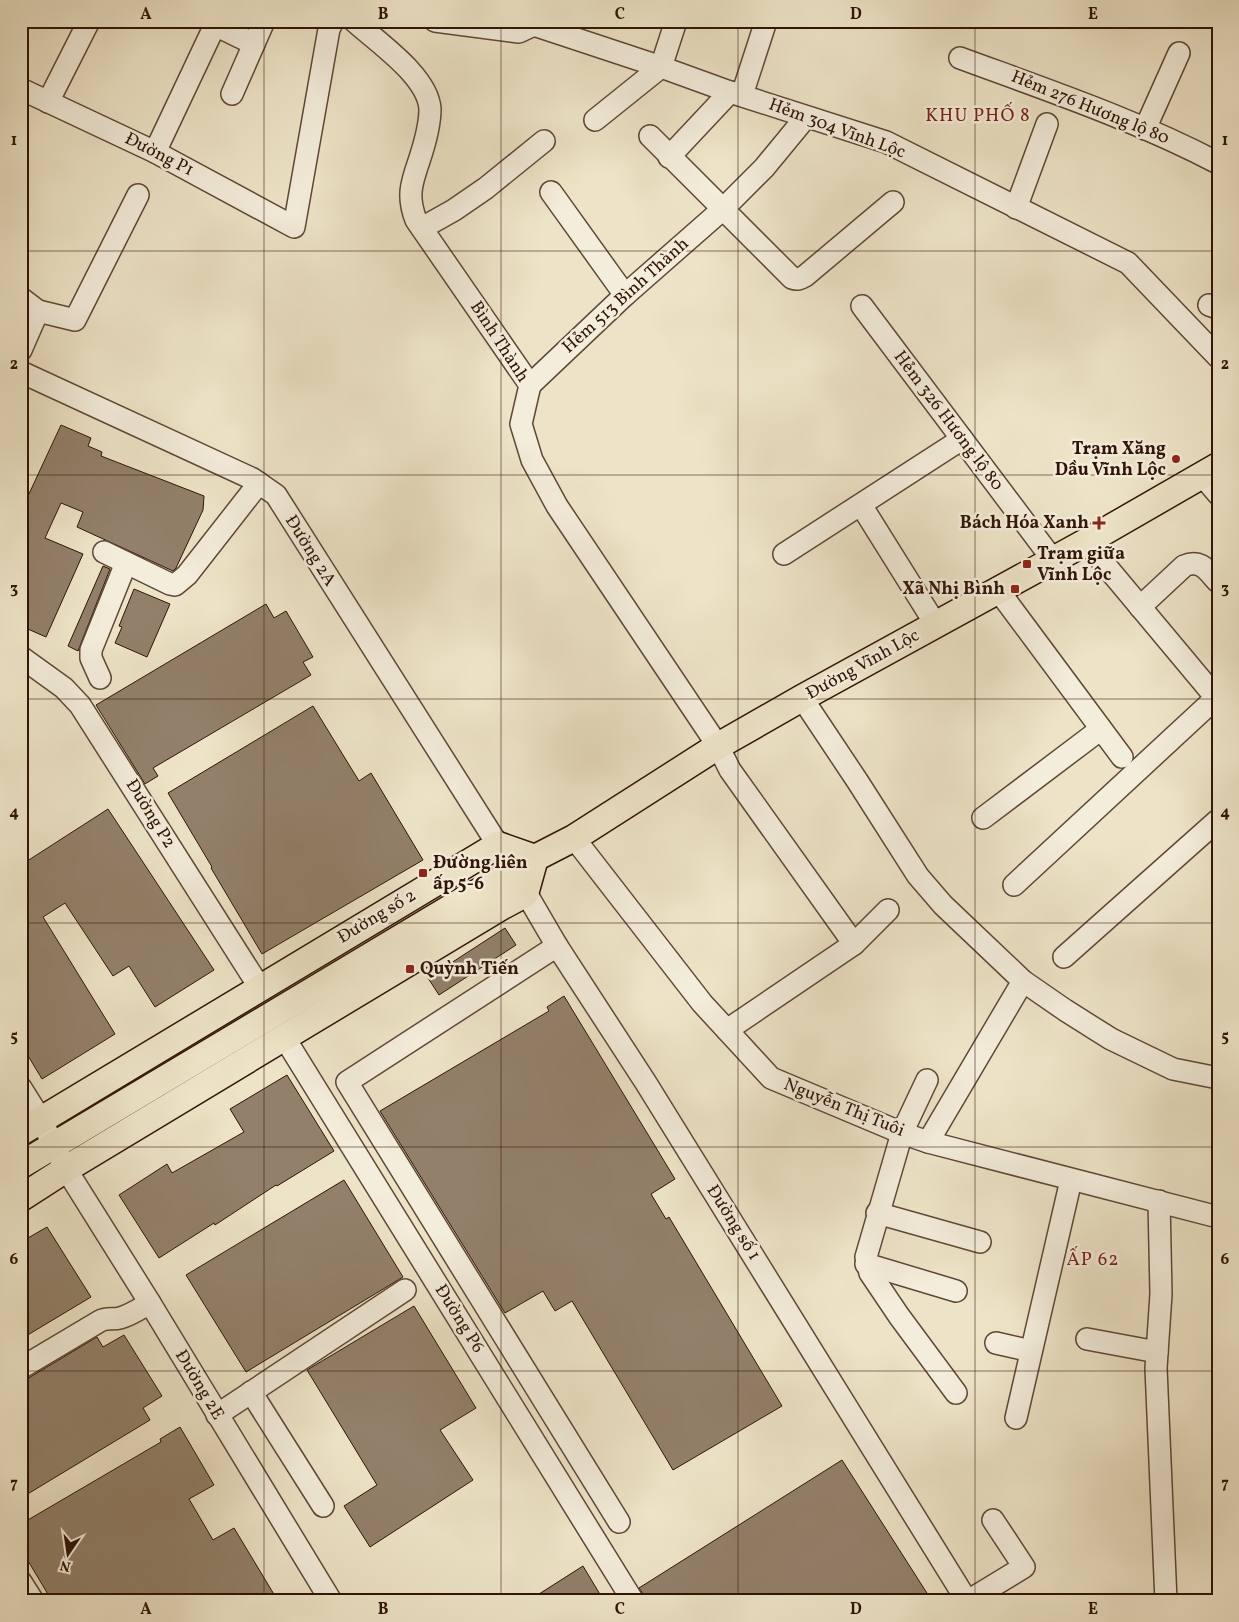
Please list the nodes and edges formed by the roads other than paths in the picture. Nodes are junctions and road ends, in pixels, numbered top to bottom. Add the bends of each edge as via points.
1 (89, 21) edge
2 (264, 21) edge
3 (333, 21) edge
4 (354, 21) edge
5 (435, 21) edge
6 (676, 21) edge
7 (766, 21) edge
8 (215, 23) edge
9 (254, 44) junction
10 (1179, 53) dead end
11 (960, 58) dead end
12 (661, 67) junction
13 (21, 89) edge
14 (232, 94) dead end
15 (736, 94) junction
16 (48, 102) junction
17 (806, 117) junction
18 (595, 120) dead end
19 (1047, 124) dead end
20 (1145, 129) junction
21 (650, 136) dead end
22 (544, 142) dead end
23 (155, 152) junction
24 (669, 157) junction
25 (1218, 163) edge
26 (551, 192) dead end
27 (138, 195) dead end
28 (893, 202) dead end
29 (1016, 208) junction
30 (723, 209) junction
31 (422, 228) junction
32 (625, 294) junction
33 (21, 298) edge
34 (862, 306) dead end
35 (38, 311) junction
36 (21, 350) edge
37 (1218, 357) edge
38 (21, 372) edge
39 (530, 385) junction
40 (962, 439) junction
41 (1212, 478) edge
42 (259, 484) junction
43 (861, 505) junction
44 (1086, 542) junction
45 (104, 552) dead end
46 (784, 554) dead end
47 (1052, 560) junction
48 (126, 563) junction
49 (1218, 582) edge
50 (998, 590) junction
51 (1140, 606) junction
52 (936, 624) junction
53 (21, 657) edge
54 (100, 678) dead end
55 (802, 698) junction
56 (1217, 698) edge
57 (1101, 729) junction
58 (718, 746) junction
59 (1122, 757) dead end
60 (983, 818) dead end
61 (1218, 820) edge
62 (574, 838) junction
63 (498, 845) junction
64 (534, 858) junction
65 (520, 884) junction
66 (1014, 885) dead end
67 (888, 910) dead end
68 (854, 944) junction
69 (557, 946) junction
70 (1064, 957) dead end
71 (1023, 981) junction
72 (260, 988) junction
73 (727, 1030) junction
74 (284, 1038) junction
75 (1218, 1078) edge
76 (927, 1080) dead end
77 (21, 1088) edge
78 (31, 1126) edge
79 (902, 1133) junction
80 (928, 1142) junction
81 (54, 1144) junction
82 (21, 1165) edge
83 (66, 1169) junction
84 (1071, 1180) junction
85 (21, 1198) edge
86 (1159, 1201) junction
87 (877, 1213) junction
88 (1218, 1217) edge
89 (980, 1242) dead end
90 (866, 1264) junction
91 (406, 1290) dead end
92 (956, 1291) dead end
93 (150, 1303) junction
94 (1087, 1339) dead end
95 (996, 1343) dead end
96 (1030, 1351) junction
97 (1157, 1352) junction
98 (21, 1368) edge
99 (251, 1392) junction
100 (956, 1392) dead end
101 (217, 1414) junction
102 (1016, 1418) dead end
103 (323, 1506) dead end
104 (993, 1520) dead end
105 (619, 1522) dead end
106 (21, 1582) edge
107 (33, 1601) edge
108 (331, 1601) edge
109 (633, 1601) edge
110 (968, 1601) edge
111 (1166, 1601) edge

1 - 16 street
2 - 9 street
3 - 23 street, Đường P1 via 294,227
4 - 31 street, Bình Thành via 406,66 428,99 429,118 410,193 412,210
5 - 12 street, Hẻm 304 Vĩnh Lộc via 519,32 534,25
6 - 12 street
7 - 15 street
8 - 9 street
8 - 23 street
9 - 14 street
10 - 20 street
11 - 20 street, Hẻm 276 Hương lộ 80
12 - 15 street, Hẻm 304 Vĩnh Lộc
12 - 18 street
13 - 16 street, Đường P1
15 - 17 street, Hẻm 304 Vĩnh Lộc
15 - 24 street
16 - 23 street, Đường P1
17 - 29 street, Hẻm 304 Vĩnh Lộc via 886,142
17 - 30 street, Hẻm 513 Bình Thành via 764,168
19 - 29 street
20 - 25 street, Hẻm 276 Hương lộ 80
21 - 24 street
22 - 31 street via 486,188
24 - 30 street
26 - 32 street
27 - 35 street via 75,320
28 - 30 street via 801,279 792,278
29 - 37 street, Hẻm 304 Vĩnh Lộc via 1128,263
30 - 32 street, Hẻm 513 Bình Thành
31 - 39 street, Bình Thành
32 - 39 street, Hẻm 513 Bình Thành
33 - 35 street
34 - 40 street, Hẻm 326 Hương lộ 80
35 - 36 street
38 - 42 street, Đường 2A
39 - 58 street, Bình Thành via 521,424 532,460 557,506
40 - 43 street
40 - 47 street, Hẻm 326 Hương lộ 80
41 - 44 main road, Đường Vĩnh Lộc
42 - 48 street via 187,576 178,583 170,584
42 - 63 street, Đường 2A via 276,495
43 - 46 street
43 - 52 street
44 - 47 main road, Đường Vĩnh Lộc
44 - 51 street
45 - 48 street
47 - 50 main road, Đường Vĩnh Lộc
48 - 54 street via 91,650
49 - 51 street via 1204,565 1190,563
50 - 52 main road, Đường Vĩnh Lộc
50 - 57 street
51 - 56 street
52 - 55 main road, Đường Vĩnh Lộc
53 - 72 street, Đường P2 via 64,688 80,705
55 - 58 main road, Đường Vĩnh Lộc
55 - 71 street via 918,876 943,905
56 - 66 street
57 - 59 street
57 - 60 street
58 - 62 main road, Đường Vĩnh Lộc
58 - 68 street, Bình Thành via 730,770
61 - 70 street
62 - 64 main road, Đường Vĩnh Lộc
62 - 73 street, Nguyễn Thị Tuôi via 702,1003
63 - 64 main road
63 - 65 street, Đường số 1
63 - 72 main road, Đường số 2
64 - 65 main road
65 - 69 street, Đường số 1
65 - 74 main road via 499,908
65 - 81 main road, Đường số 2 via 474,893
67 - 68 street
68 - 73 street
69 - 105 street via 348,1082
69 - 110 street, Đường số 1 via 646,1083
71 - 75 street via 1111,1039 1173,1068
71 - 80 street
72 - 78 main road, Đường số 2
73 - 79 street, Nguyễn Thị Tuôi via 771,1078
74 - 83 main road
74 - 109 street, Đường P6
76 - 79 street
77 - 78 street, Đường 2E
78 - 81 street, Đường 2E
79 - 80 street, Nguyễn Thị Tuôi
79 - 87 street
80 - 84 street, Nguyễn Thị Tuôi
81 - 82 main road, Đường số 2
81 - 83 street, Đường 2E
83 - 85 main road
83 - 93 street, Đường 2E
84 - 86 street, Nguyễn Thị Tuôi
84 - 96 street
86 - 88 street, Nguyễn Thị Tuôi
86 - 97 street
87 - 89 street
87 - 90 street
90 - 92 street
90 - 100 street via 899,1316
91 - 99 street
93 - 98 street via 127,1316 100,1321
93 - 101 street, Đường 2E
94 - 97 street
95 - 96 street
96 - 102 street
97 - 111 street
99 - 101 street
99 - 103 street
101 - 108 street, Đường 2E
104 - 110 street via 1024,1567
106 - 107 street

